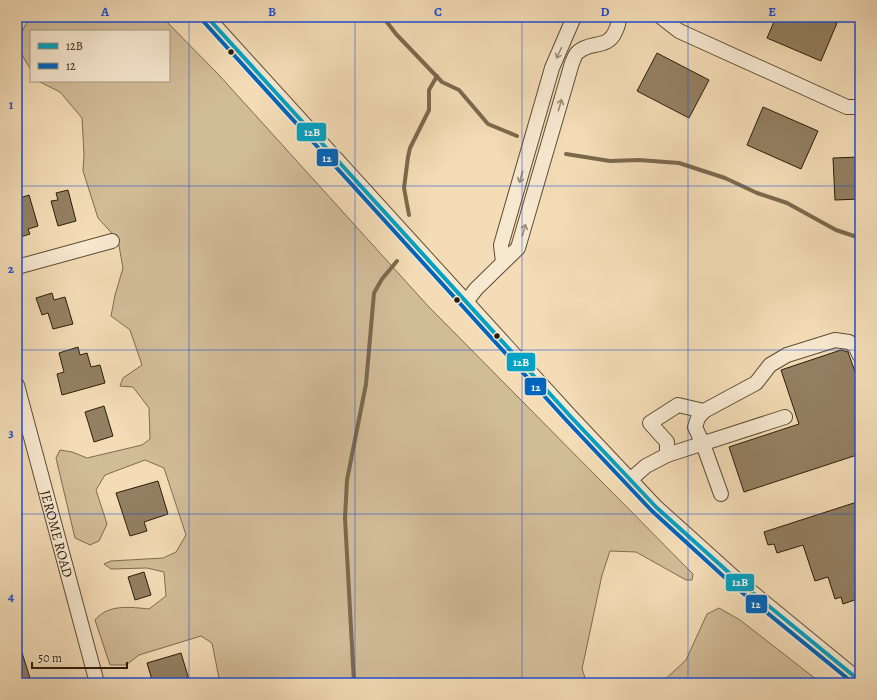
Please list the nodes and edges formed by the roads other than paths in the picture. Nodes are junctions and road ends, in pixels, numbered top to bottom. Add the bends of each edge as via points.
1 (207, 17) edge
2 (574, 17) edge
3 (618, 17) edge
4 (661, 17) edge
5 (860, 107) edge
6 (112, 240) dead end
7 (503, 262) junction
8 (17, 267) edge
9 (466, 302) junction
10 (860, 356) edge
11 (17, 385) edge
12 (704, 411) junction
13 (785, 418) dead end
14 (22, 423) edge
15 (703, 444) junction
16 (667, 455) junction
17 (630, 480) junction
18 (720, 494) dead end
19 (860, 681) edge
20 (97, 683) edge

1 - 9 street
2 -> 7 street via 552,68 501,245
7 -> 3 street via 518,248 572,63 578,52 587,46 601,45 612,38 619,23
4 - 5 street via 680,30 840,104
6 - 8 street
7 - 9 street
9 - 17 street
10 - 12 street via 855,346 849,342 835,340 787,355 770,365 756,383
11 - 14 street, JEROME ROAD
12 - 15 street via 695,427
12 - 16 street via 678,405 650,423 668,442
13 - 15 street
14 - 20 street, JEROME ROAD
15 - 16 street
15 - 18 street
16 - 17 street via 646,466
17 - 19 street via 737,580

